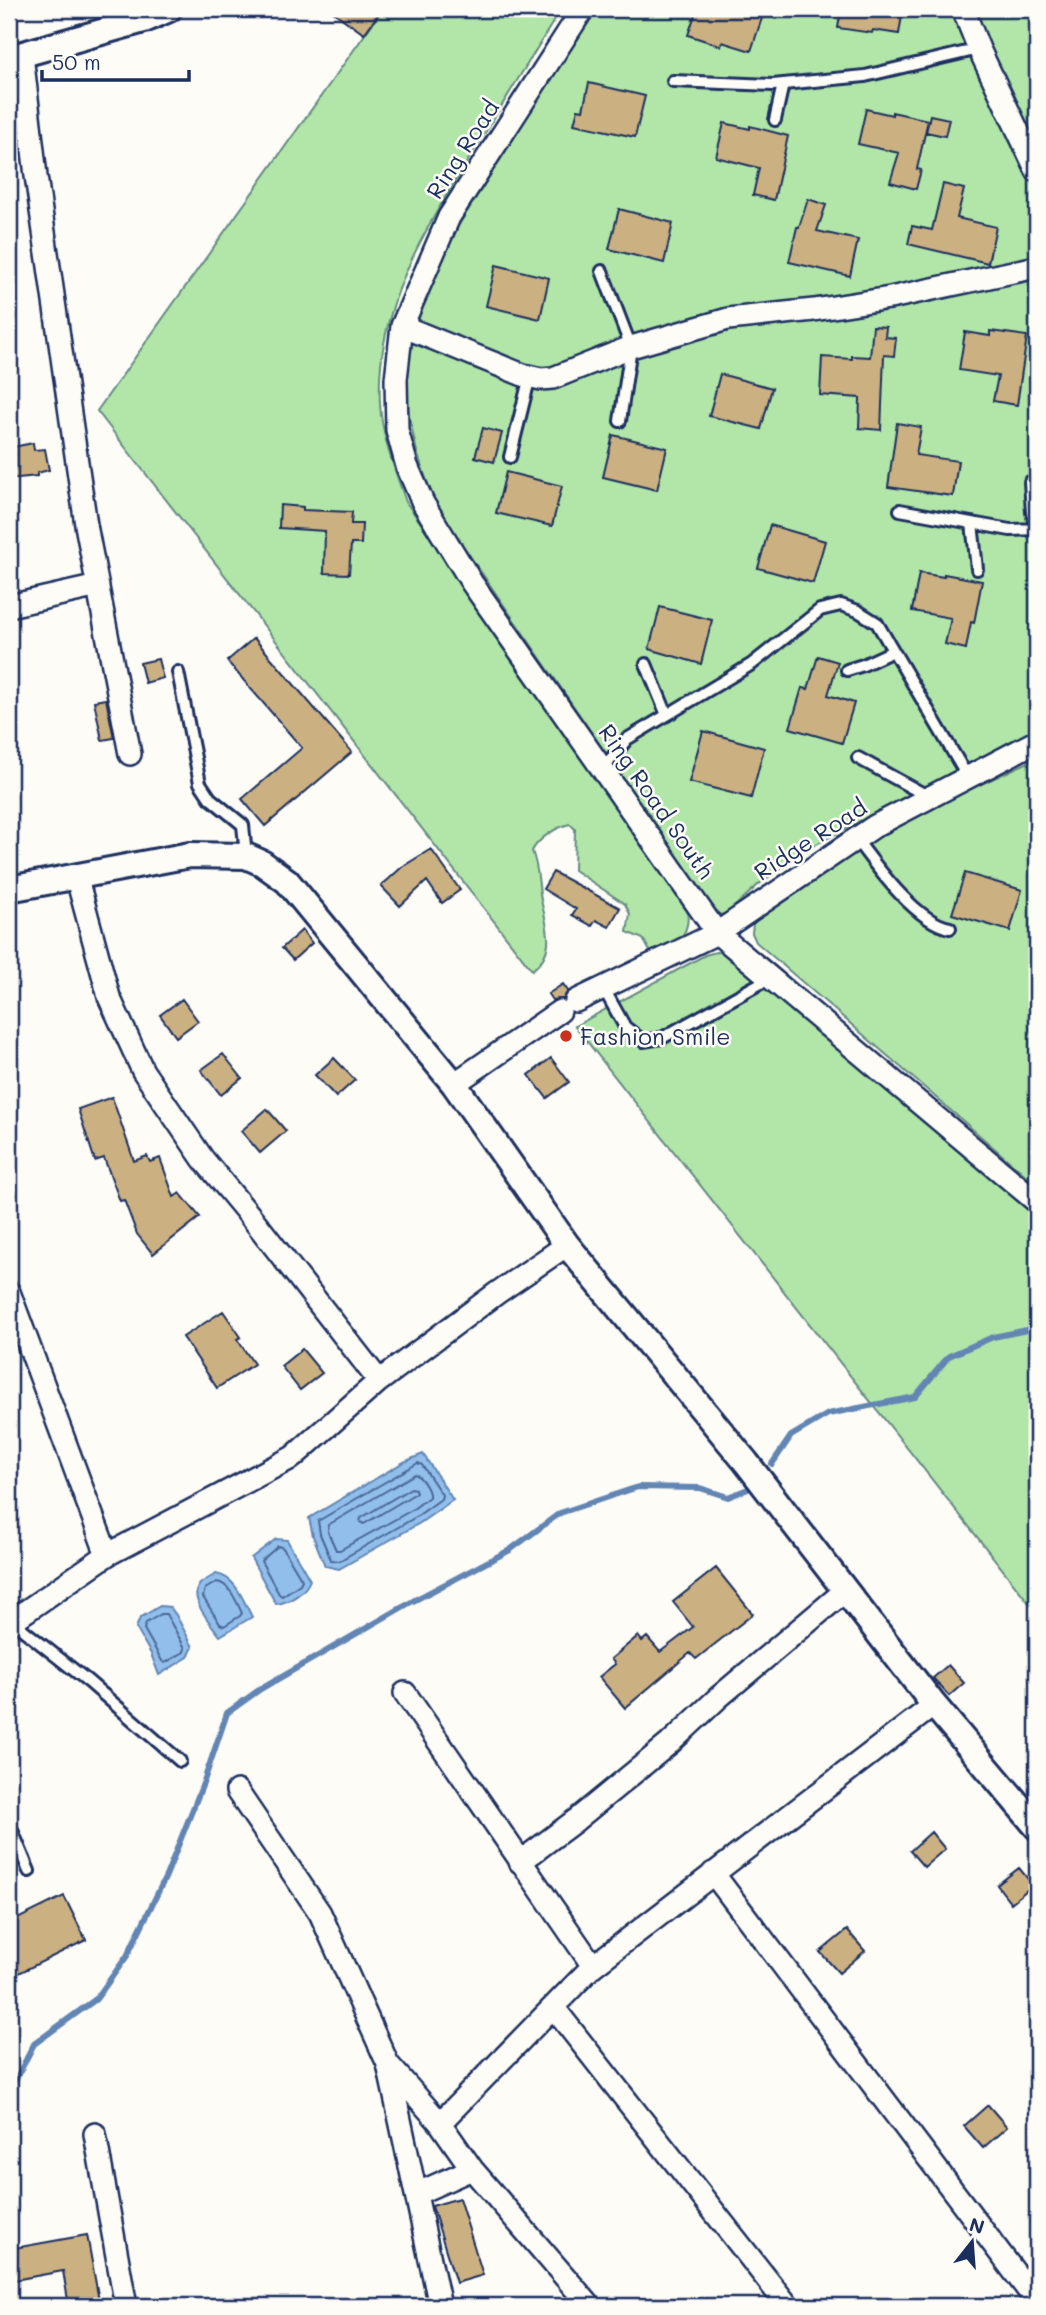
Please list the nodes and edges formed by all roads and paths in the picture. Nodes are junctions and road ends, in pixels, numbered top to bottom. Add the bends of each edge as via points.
1 (169, 9) edge
2 (583, 9) edge
3 (962, 9) edge
4 (979, 49) junction
5 (15, 57) edge
6 (673, 81) dead end
7 (783, 84) junction
8 (775, 120) dead end
9 (1037, 171) edge
10 (1037, 267) edge
11 (602, 271) dead end
12 (402, 326) junction
13 (631, 347) junction
14 (530, 376) junction
15 (620, 421) dead end
16 (510, 457) dead end
17 (1030, 482) dead end
18 (900, 510) dead end
19 (972, 523) junction
20 (1037, 529) edge
21 (977, 569) dead end
22 (98, 586) junction
23 (9, 606) edge
24 (893, 651) junction
25 (646, 664) dead end
26 (847, 670) dead end
27 (178, 672) dead end
28 (667, 715) junction
29 (1037, 741) edge
30 (130, 754) dead end
31 (858, 758) dead end
32 (603, 769) junction
33 (967, 776) junction
34 (929, 797) junction
35 (856, 839) junction
36 (246, 856) junction
37 (76, 875) junction
38 (9, 889) edge
39 (950, 928) dead end
40 (717, 933) junction
41 (770, 978) junction
42 (604, 989) junction
43 (454, 1084) junction
44 (1037, 1202) edge
45 (567, 1245) junction
46 (9, 1292) edge
47 (379, 1381) junction
48 (107, 1555) junction
49 (846, 1590) junction
50 (10, 1622) edge
51 (405, 1693) dead end
52 (934, 1705) junction
53 (180, 1761) dead end
54 (237, 1791) dead end
55 (9, 1823) edge
56 (1037, 1827) edge
57 (520, 1862) junction
58 (29, 1871) dead end
59 (713, 1873) junction
60 (593, 1966) junction
61 (554, 2008) junction
62 (388, 2064) junction
63 (440, 2123) junction
64 (95, 2134) dead end
65 (472, 2168) junction
66 (416, 2194) junction
67 (1037, 2302) edge
68 (127, 2306) edge
69 (440, 2306) edge
70 (590, 2306) edge
71 (788, 2306) edge

1 - 5 street
2 - 12 street, Ring Road via 449,217
3 - 4 street
4 - 7 lane via 865,76
4 - 9 street
5 - 22 street
6 - 7 lane
7 - 8 lane
10 - 13 street via 890,298 728,320
11 - 13 lane
12 - 14 street
12 - 32 street, Ring Road South via 397,430 418,491 472,583
13 - 14 street via 565,375
13 - 15 lane
14 - 16 lane
17 - 20 lane
18 - 19 lane
19 - 20 lane
19 - 21 lane
22 - 23 street
22 - 30 street
24 - 26 lane
24 - 28 lane via 877,623 858,611 841,605 820,610 752,664
24 - 33 lane
25 - 28 lane
27 - 36 lane via 200,783 210,798 243,825
28 - 32 lane via 627,739
29 - 33 street, Ridge Road
31 - 34 lane
32 - 40 street, Ring Road South
33 - 34 street, Ridge Road
34 - 35 street, Ridge Road
35 - 39 lane via 923,916
35 - 40 street, Ridge Road
36 - 37 street via 190,855
36 - 43 street via 288,881
37 - 38 street
37 - 47 street via 109,997 143,1071 203,1160
40 - 41 street, Ring Road South
40 - 42 street, Ridge Road
41 - 42 lane via 662,1038 643,1041 625,1027
41 - 44 street, Ring Road South
42 - 43 street, Ridge Road via 568,1006
43 - 45 street
45 - 47 street
45 - 49 street
46 - 48 street
47 - 48 street via 293,1457
48 - 50 street
49 - 52 street
49 - 57 street via 670,1743
50 - 53 lane via 89,1682
51 - 57 street
52 - 56 street
52 - 59 street
54 - 62 street via 320,1913
55 - 58 lane
57 - 60 street
59 - 60 street
59 - 67 street
60 - 61 street
61 - 63 street
61 - 71 street
62 - 63 street
62 - 66 street
63 - 65 street
64 - 68 street
65 - 66 street
65 - 70 street
66 - 69 street

